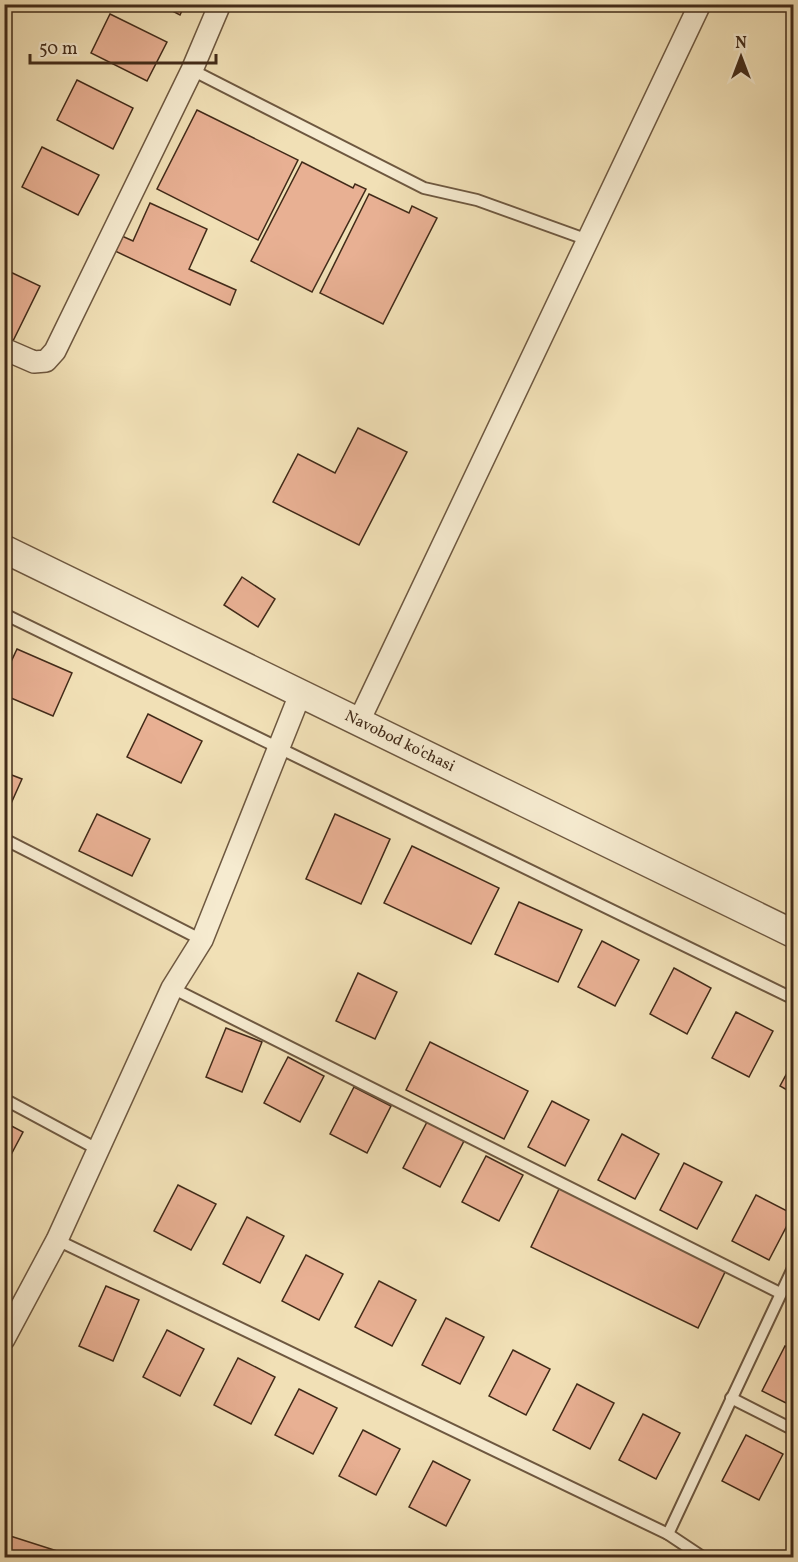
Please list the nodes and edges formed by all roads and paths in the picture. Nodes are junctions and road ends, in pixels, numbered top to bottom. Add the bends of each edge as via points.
1 (220, 4) edge
2 (700, 4) edge
3 (192, 70) junction
4 (588, 240) junction
5 (4, 349) edge
6 (4, 549) edge
7 (4, 614) edge
8 (301, 692) junction
9 (359, 721) junction
10 (277, 747) junction
11 (4, 838) edge
12 (794, 934) edge
13 (202, 940) junction
14 (172, 988) junction
15 (794, 999) edge
16 (4, 1099) edge
17 (97, 1149) junction
18 (57, 1240) junction
19 (794, 1266) edge
20 (780, 1293) junction
21 (4, 1339) edge
22 (730, 1398) junction
23 (794, 1430) edge
24 (668, 1534) junction
25 (704, 1557) edge

1 - 3 street
2 - 4 street
3 - 4 lane via 424,188 477,200
3 - 5 street via 55,351 46,361 34,362
4 - 9 street
6 - 8 street, Navobod ko'chasi
7 - 10 lane
8 - 9 street, Navobod ko'chasi
8 - 10 street
9 - 12 street, Navobod ko'chasi
10 - 13 street
10 - 15 lane
11 - 13 lane
13 - 14 street
14 - 17 street
14 - 20 lane
16 - 17 lane
17 - 18 street
18 - 21 street
18 - 24 lane
19 - 20 lane
20 - 22 lane
22 - 23 lane
22 - 24 lane
24 - 25 lane

